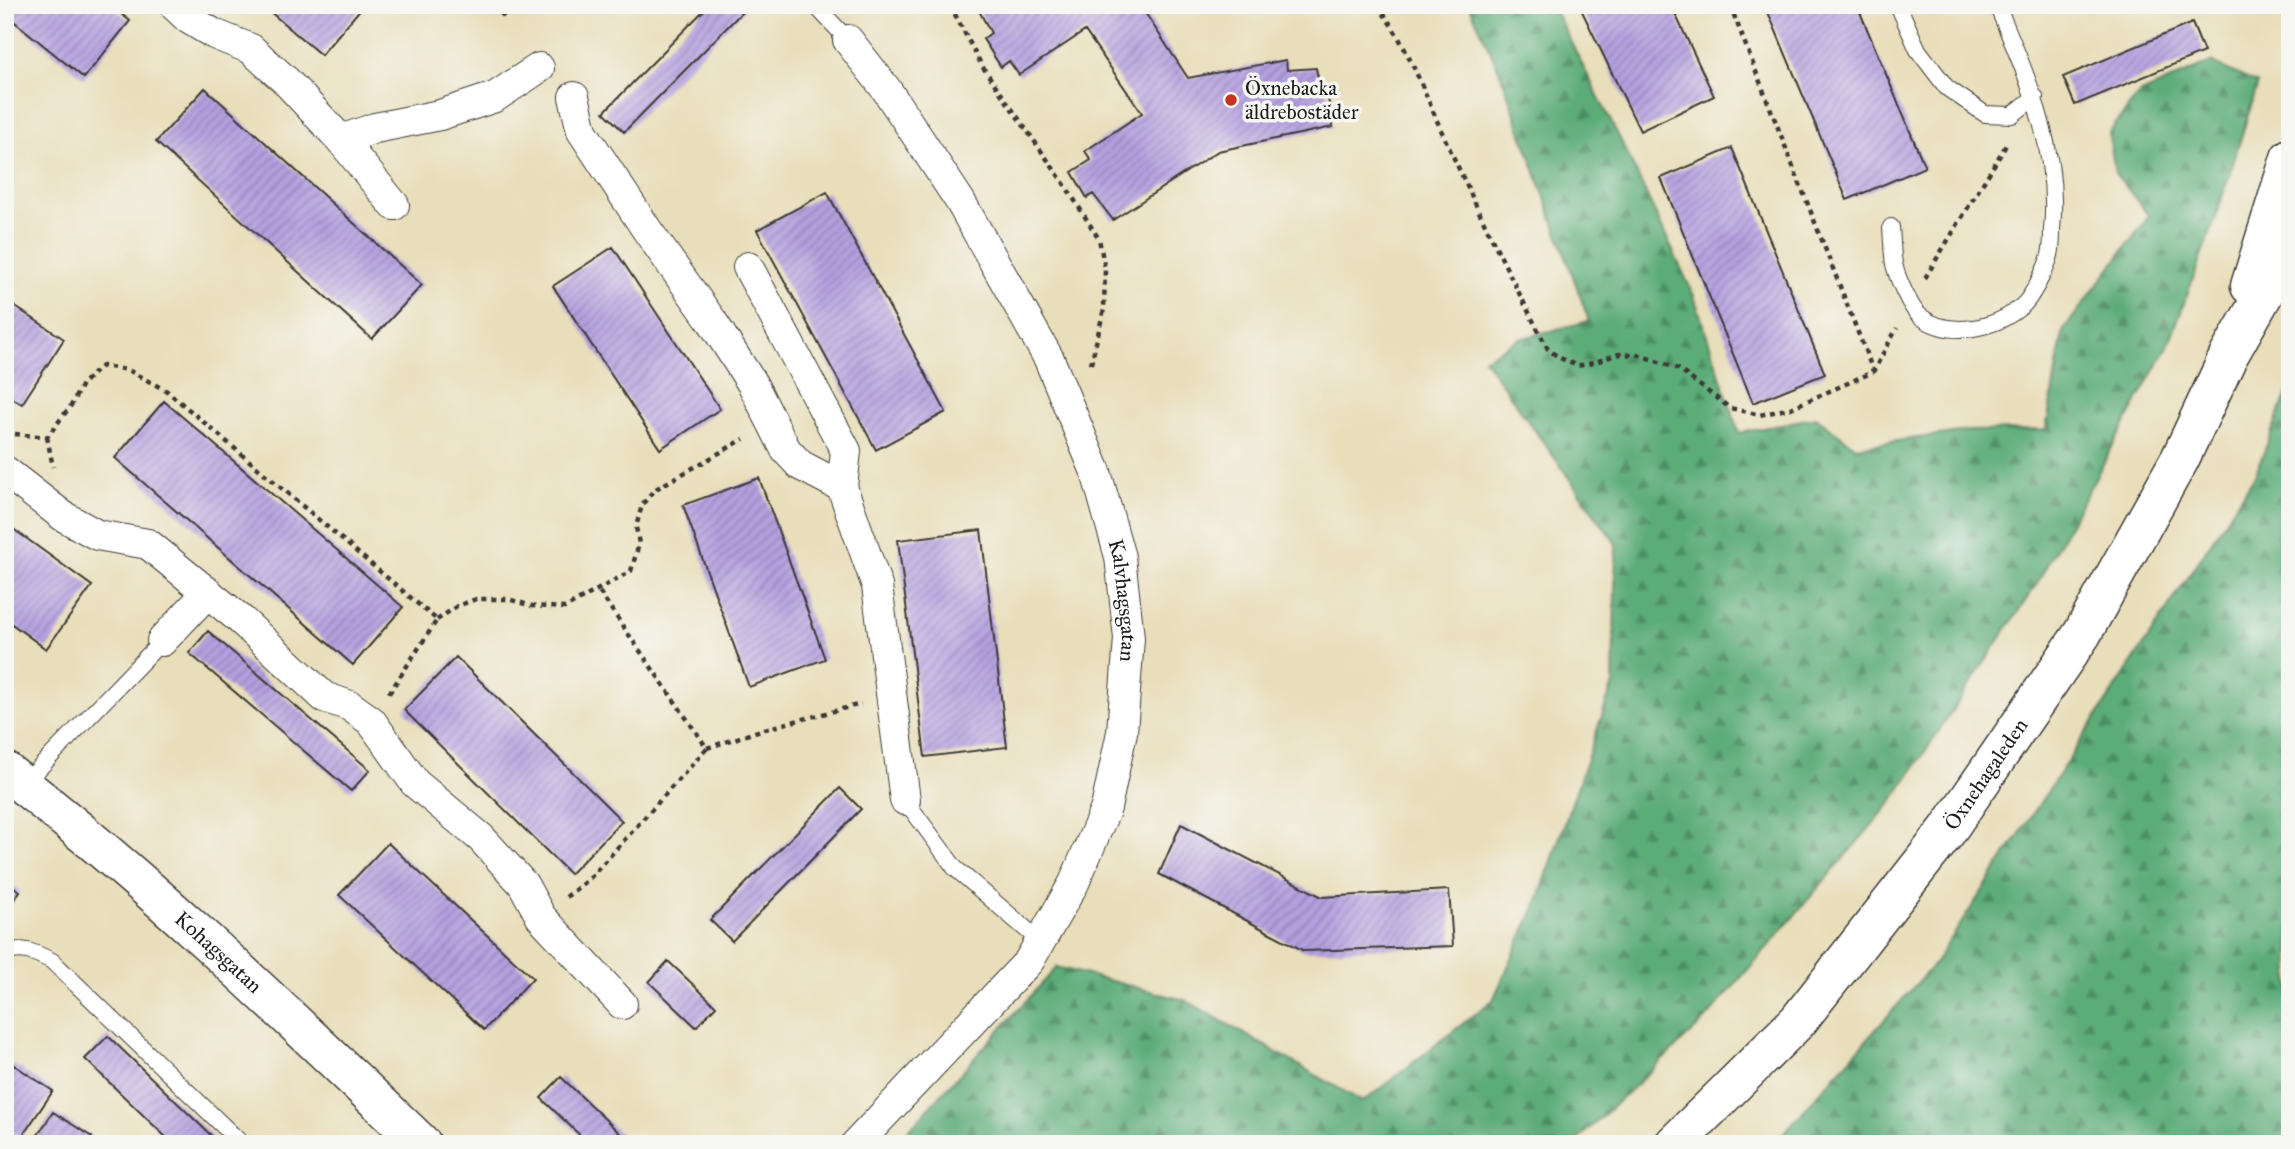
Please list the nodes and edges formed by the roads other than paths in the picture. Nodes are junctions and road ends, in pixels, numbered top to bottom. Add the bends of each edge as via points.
1 (174, 5) edge
2 (815, 5) edge
3 (1898, 5) edge
4 (1997, 5) edge
5 (848, 40) joint
6 (539, 68) dead end
7 (574, 97) dead end
8 (2035, 97) junction
9 (341, 140) junction
10 (2290, 158) edge
11 (394, 205) dead end
12 (1891, 227) dead end
13 (2290, 248) edge
14 (748, 268) dead end
15 (2229, 355) junction
16 (5, 471) edge
17 (842, 487) junction
18 (208, 592) junction
19 (162, 641) joint
20 (14, 778) edge
21 (905, 800) joint
22 (1041, 942) junction
23 (5, 953) edge
24 (622, 1004) dead end
25 (242, 1144) edge
26 (422, 1144) edge
27 (856, 1144) edge
28 (1674, 1144) edge

1 - 9 street via 215,34 251,49
2 - 5 lane
3 - 8 lane via 1918,50 1947,88 1985,114 2012,115
4 - 8 lane
5 - 22 street, Kalvhagsgatan via 960,201 1049,359 1097,472 1120,557 1129,638 1122,732 1106,808 1074,883
6 - 9 street via 495,96 440,116 375,128
7 - 17 street via 582,131 712,321 786,450 800,465
8 - 12 lane via 2047,141 2055,202 2050,256 2024,305 1986,327 1943,329 1919,316 1894,265
9 - 11 street
10 - 15 street, Öxnehagaleden
13 - 15 street, Öxnehagaleden
14 - 17 street via 846,451
15 - 28 street, Öxnehagaleden via 2180,459 2082,634 1947,831 1798,1021
16 - 18 street via 63,516 97,535 148,544
17 - 21 street via 877,586
18 - 19 street
18 - 24 street via 324,698 350,706 372,721 415,783 481,838 523,884 541,917
19 - 20 lane
20 - 26 street, Kohagsgatan via 177,914
21 - 22 lane via 955,867
22 - 27 street, Kalvhagsgatan via 1029,961
23 - 25 lane via 31,951 52,961

